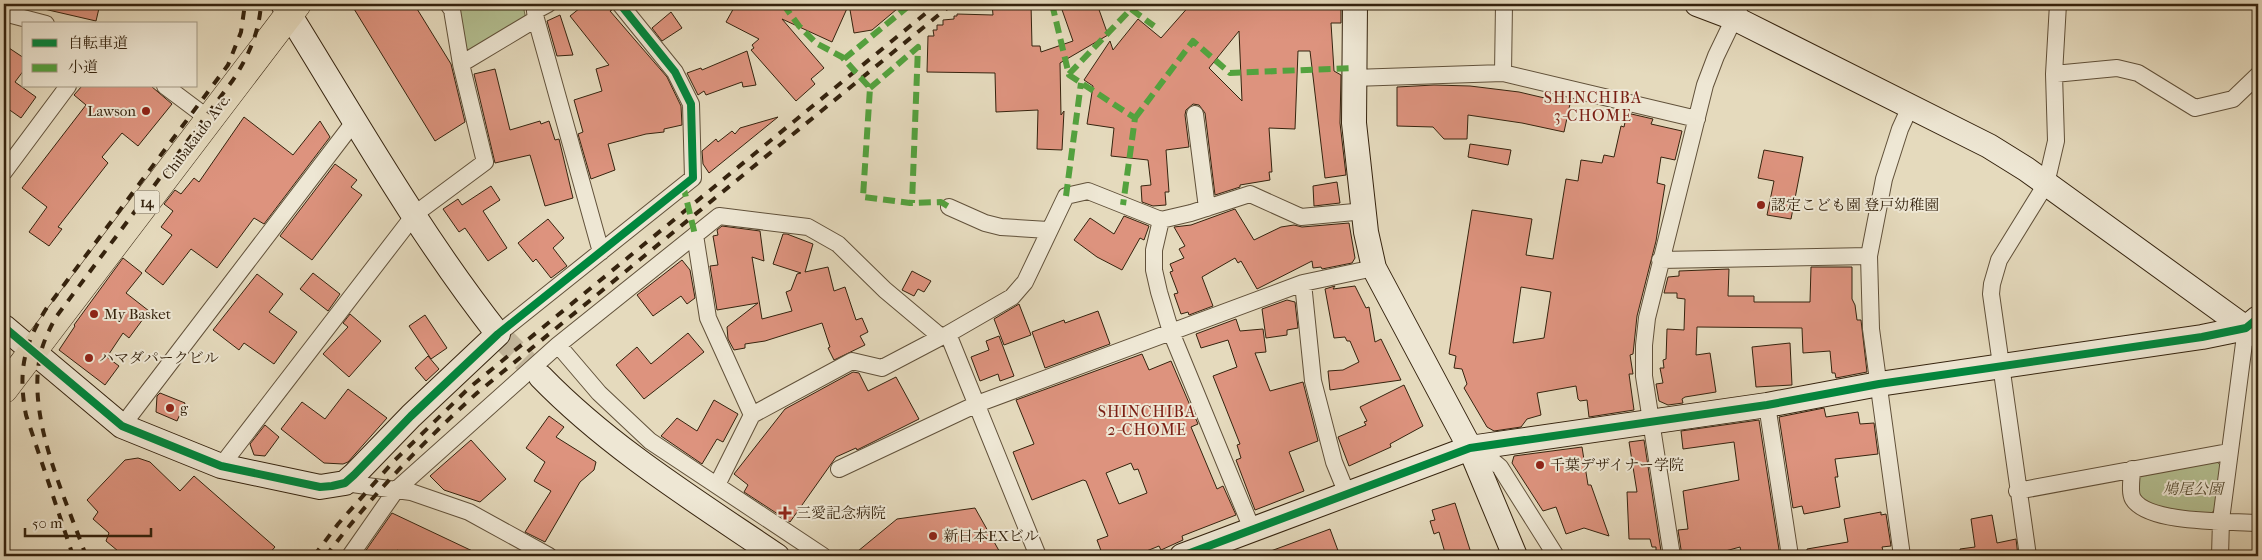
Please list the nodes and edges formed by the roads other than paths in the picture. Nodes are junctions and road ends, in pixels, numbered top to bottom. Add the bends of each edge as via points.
1 (448, 4) edge
2 (548, 4) edge
3 (620, 4) edge
4 (1355, 4) edge
5 (1504, 4) edge
6 (1697, 4) edge
7 (2058, 4) edge
8 (286, 6) edge
9 (1738, 11) edge
10 (8, 14) edge
11 (536, 19) junction
12 (38, 22) edge
13 (460, 64) junction
14 (1503, 73) junction
15 (2054, 74) junction
16 (2258, 75) edge
17 (1353, 78) junction
18 (67, 88) edge
19 (168, 88) edge
20 (1910, 107) junction
21 (202, 114) junction
22 (1195, 114) dead end
23 (1697, 119) junction
24 (354, 122) junction
25 (4, 172) edge
26 (2046, 184) junction
27 (949, 207) dead end
28 (1207, 208) junction
29 (1365, 211) junction
30 (415, 214) junction
31 (1161, 220) junction
32 (1048, 230) junction
33 (695, 235) junction
34 (601, 252) junction
35 (1869, 256) junction
36 (1660, 260) junction
37 (1374, 268) junction
38 (1303, 283) junction
39 (2254, 328) edge
40 (1171, 332) junction
41 (498, 334) junction
42 (944, 335) junction
43 (19, 339) edge
44 (558, 346) junction
45 (4, 361) edge
46 (2002, 366) junction
47 (541, 377) tunnel mouth
48 (1879, 384) junction
49 (4, 389) edge
50 (977, 404) junction
51 (1767, 405) junction
52 (752, 414) junction
53 (1652, 423) junction
54 (122, 426) junction
55 (1470, 448) junction
56 (2228, 452) junction
57 (221, 466) junction
58 (839, 469) dead end
59 (2132, 469) junction
60 (345, 482) junction
61 (717, 485) junction
62 (396, 490) junction
63 (2017, 490) junction
64 (1347, 494) junction
65 (2220, 520) junction
66 (2258, 523) edge
67 (1252, 529) junction
68 (1220, 549) edge
69 (350, 556) edge
70 (549, 556) edge
71 (777, 556) edge
72 (823, 556) edge
73 (1038, 556) edge
74 (1182, 556) edge
75 (1515, 556) edge
76 (1556, 556) edge
77 (1672, 556) edge
78 (1790, 556) edge
79 (1902, 556) edge
80 (2028, 556) edge
81 (2220, 556) edge

1 - 13 street via 452,10
2 - 11 street via 535,11
3 - 34 street via 675,72 691,104 692,178
4 - 17 street
5 - 14 street
6 - 9 street
7 - 15 street
8 - 21 highway, Chibakaido Ave. / 14
8 - 24 street
9 - 20 street
9 - 23 street via 1708,77
10 - 12 street
11 - 13 street
11 - 34 street
13 - 30 street via 485,162
14 - 17 street
14 - 23 street
15 - 16 street via 2117,68 2138,73 2195,108 2233,99
15 - 26 street via 2056,141
17 - 29 street via 1354,123
18 - 25 street
19 - 21 street
20 - 26 street via 1989,146
20 - 35 street via 1884,179
21 - 43 highway, Chibakaido Ave. / 14
22 - 28 street
23 - 36 street
24 - 30 street
24 - 54 street
26 - 39 street
26 - 46 street via 1999,260 1995,272 1991,294
27 - 32 street via 1001,227
28 - 29 street via 1250,194 1301,217
28 - 31 street
29 - 37 street
30 - 41 street via 467,294
30 - 57 street
31 - 32 street via 1088,191 1066,196
31 - 40 street via 1154,250 1154,270
32 - 42 street via 1025,282 1012,297
33 - 42 street via 719,216 808,227 838,244 885,290
33 - 44 street
33 - 52 street via 708,318
34 - 41 street
35 - 36 street
35 - 48 street via 1871,328
36 - 53 street via 1644,345 1644,376
37 - 38 street
37 - 55 street
38 - 40 street
38 - 64 street via 1313,381 1334,462
39 - 46 street
39 - 56 street
40 - 50 street
40 - 67 street
41 - 60 street
42 - 50 street
42 - 52 street via 882,368 852,361
43 - 45 highway, Chibakaido Ave. / 14
43 - 49 highway, Chibakaido Ave. / 14
43 - 54 street
44 - 61 street via 599,393 650,441
44 - 62 street
46 - 48 street
46 - 63 street
47 - 71 street via 565,402 630,455
48 - 51 street
48 - 79 street
50 - 58 street
50 - 73 street
51 - 53 street
51 - 78 street
52 - 61 street
53 - 55 street
53 - 77 street
54 - 57 street
55 - 64 street
55 - 75 street
55 - 76 street via 1500,467
56 - 59 street
56 - 65 street
57 - 60 street via 320,487
59 - 63 street
59 - 65 street via 2132,498 2141,508 2152,514 2174,518
60 - 62 street
61 - 72 street
62 - 69 street
62 - 70 street via 468,512
63 - 80 street
64 - 67 street
65 - 66 street
65 - 81 street
67 - 68 street
68 - 74 street

